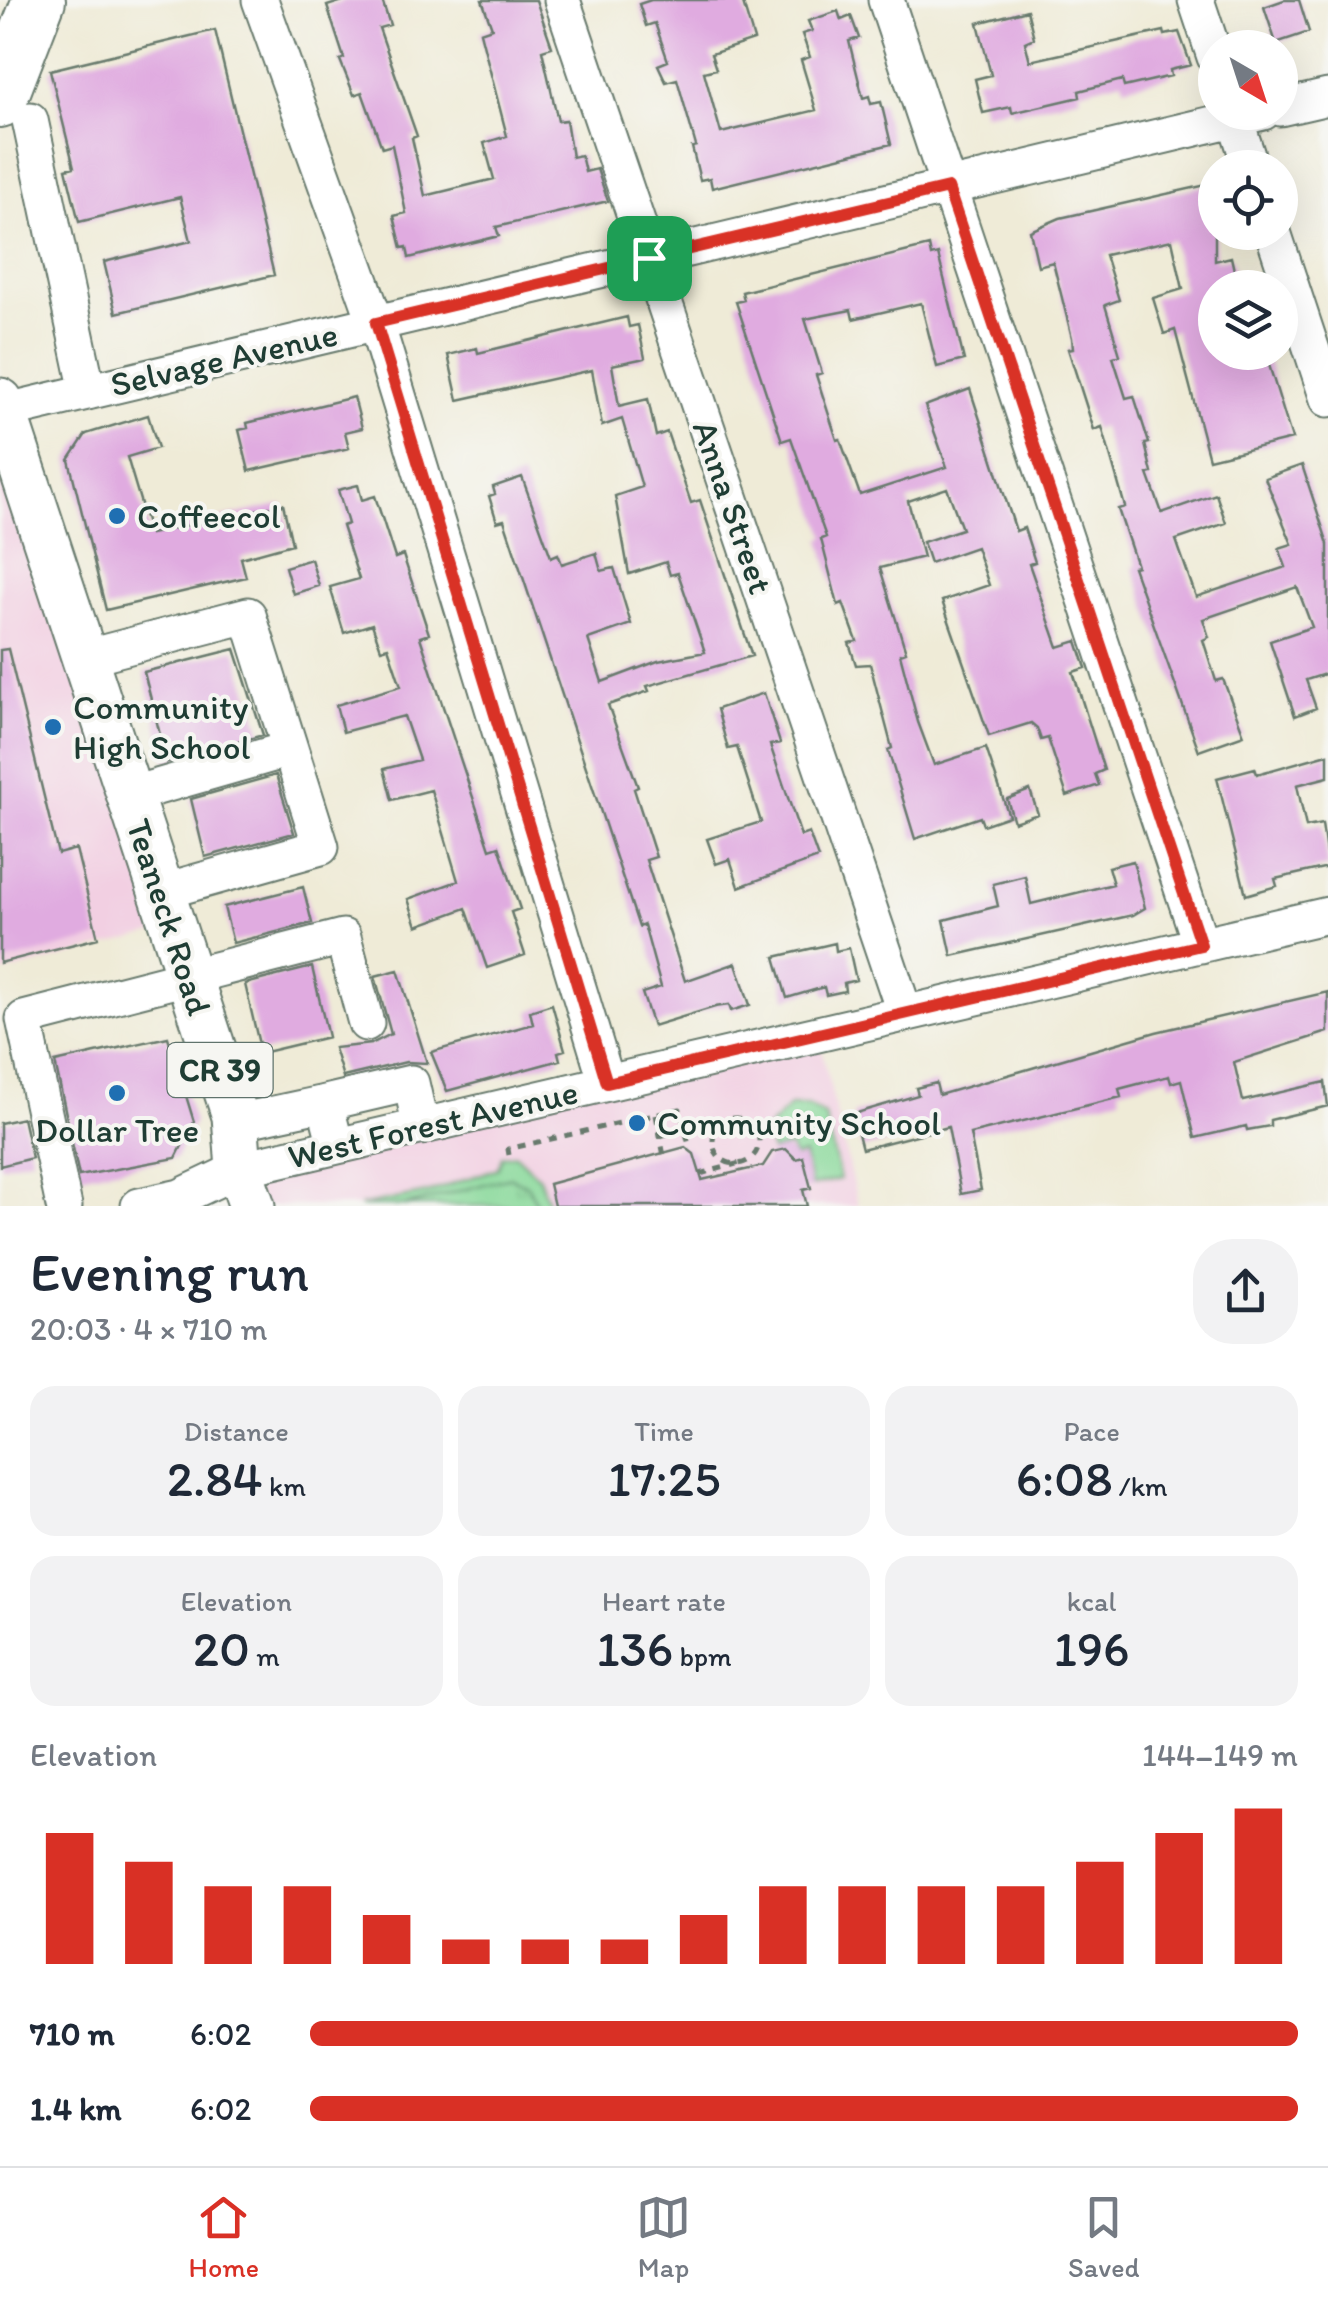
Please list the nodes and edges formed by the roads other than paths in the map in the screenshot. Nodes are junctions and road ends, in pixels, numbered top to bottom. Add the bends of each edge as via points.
1 (39, 0) edge
2 (562, 0) edge
3 (886, 0) edge
4 (1196, 0) edge
5 (259, 3) edge
6 (1206, 30) edge
7 (1328, 97) edge
8 (1298, 104) edge
9 (15, 110) edge
10 (1198, 126) edge
11 (948, 188) junction
12 (1279, 250) edge
13 (649, 258) junction
14 (376, 323) junction
15 (88, 392) junction
16 (1328, 399) edge
17 (5, 431) edge
18 (84, 658) junction
19 (290, 749) junction
20 (129, 795) junction
21 (161, 892) junction
22 (1328, 915) edge
23 (1201, 945) junction
24 (188, 974) junction
25 (905, 1014) junction
26 (366, 1023) dead end
27 (607, 1083) junction
28 (325, 1103) junction
29 (236, 1122) junction
30 (421, 1127) junction
31 (336, 1146) junction
32 (246, 1188) edge
33 (64, 1206) edge
34 (140, 1206) edge

1 - 9 highway
2 - 13 street, Anna Street
3 - 11 street
4 - 6 street
5 - 14 street
7 - 8 street
9 - 15 street
10 - 11 street, Selvage Avenue
11 - 13 street, Selvage Avenue
11 - 23 street
12 - 16 street
13 - 14 street, Selvage Avenue
13 - 25 street, Anna Street
14 - 15 street, Selvage Avenue
14 - 27 street
15 - 17 street, Selvage Avenue
17 - 18 main road, Teaneck Road / CR 39
18 - 19 street via 248,615
18 - 20 main road, Teaneck Road / CR 39
19 - 20 street
19 - 21 street via 321,847
20 - 21 main road, Teaneck Road / CR 39
21 - 24 main road, Teaneck Road / CR 39
22 - 23 street, West Forest Avenue
23 - 25 street, West Forest Avenue
24 - 26 street via 342,938
24 - 29 main road, Teaneck Road / CR 39
24 - 33 street via 24,1019
25 - 27 street, West Forest Avenue
27 - 30 street, West Forest Avenue
28 - 29 street
28 - 30 street via 410,1083
28 - 31 street
29 - 32 main road, Teaneck Road / CR 39
30 - 31 street, West Forest Avenue
31 - 32 street, West Forest Avenue
32 - 34 street, West Forest Avenue

